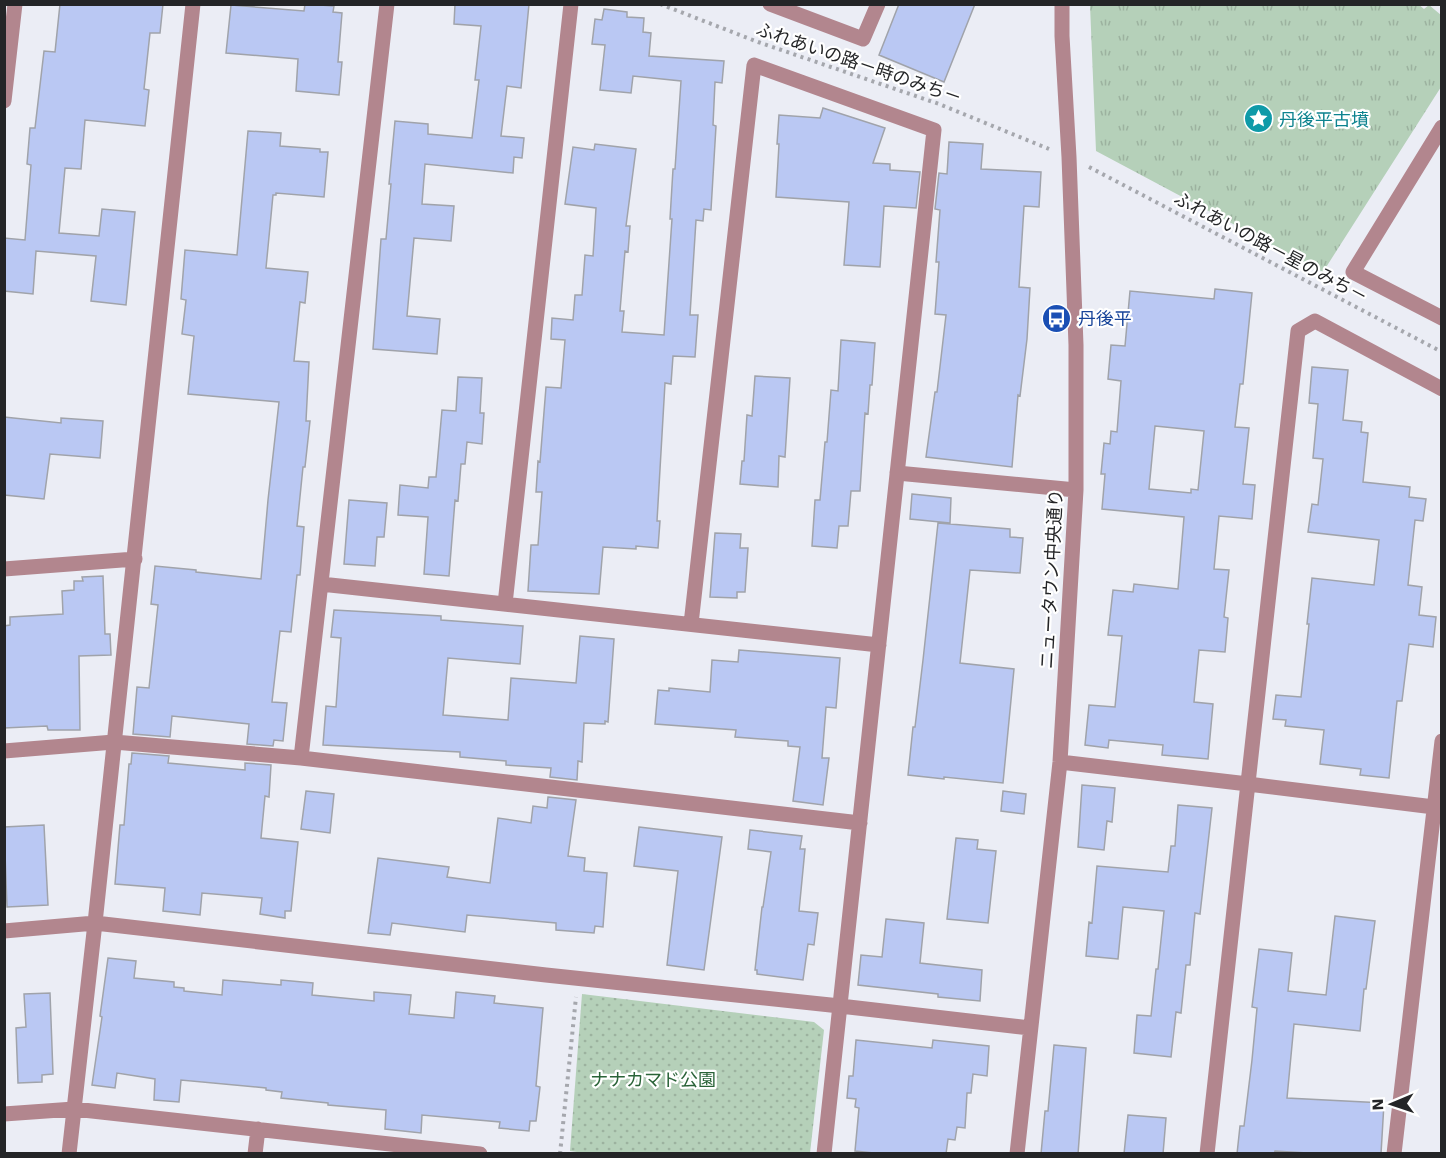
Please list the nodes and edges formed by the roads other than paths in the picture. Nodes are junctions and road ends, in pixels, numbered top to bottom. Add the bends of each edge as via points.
1 (15, 4) edge
2 (193, 4) edge
3 (387, 4) edge
4 (571, 4) edge
5 (770, 4) edge
6 (878, 4) edge
7 (1062, 4) edge
8 (4, 101) edge
9 (1442, 127) edge
10 (1442, 318) edge
11 (1442, 389) edge
12 (897, 473) junction
13 (1076, 490) junction
14 (135, 559) junction
15 (4, 569) edge
16 (321, 584) junction
17 (505, 604) junction
18 (691, 624) junction
19 (879, 645) junction
20 (1442, 741) edge
21 (114, 742) junction
22 (4, 751) edge
23 (302, 758) junction
24 (1060, 762) junction
25 (1248, 784) junction
26 (1438, 807) edge
27 (860, 823) junction
28 (95, 923) junction
29 (4, 931) edge
30 (840, 1006) junction
31 (1030, 1028) junction
32 (74, 1109) junction
33 (4, 1114) edge
34 (258, 1129) junction
35 (444, 1151) edge
36 (69, 1154) edge
37 (255, 1154) edge
38 (480, 1154) edge
39 (824, 1154) edge
40 (1017, 1154) edge
41 (1207, 1154) edge
42 (1395, 1154) edge

1 - 8 street
2 - 14 street
3 - 16 street
4 - 17 street
5 - 6 street via 863,39
7 - 13 street, ニュータウン中央通り via 1076,345
9 - 10 street via 1353,272
11 - 25 street via 1315,321 1298,332
12 - 13 street
12 - 18 street via 934,130 754,65
12 - 19 street
13 - 24 street, ニュータウン中央通り
14 - 15 street
14 - 21 street
16 - 17 street
16 - 23 street
17 - 18 street
18 - 19 street
19 - 27 street
20 - 26 street
21 - 22 street
21 - 23 street
21 - 28 street
23 - 27 street
24 - 25 street
24 - 31 street, ニュータウン中央通り
25 - 26 street
25 - 41 street
26 - 42 street
27 - 30 street
28 - 29 street
28 - 30 street
28 - 32 street
30 - 31 street
30 - 39 street
31 - 40 street, ニュータウン中央通り
32 - 33 street
32 - 34 street
32 - 36 street
34 - 35 street
34 - 37 street
35 - 38 street

